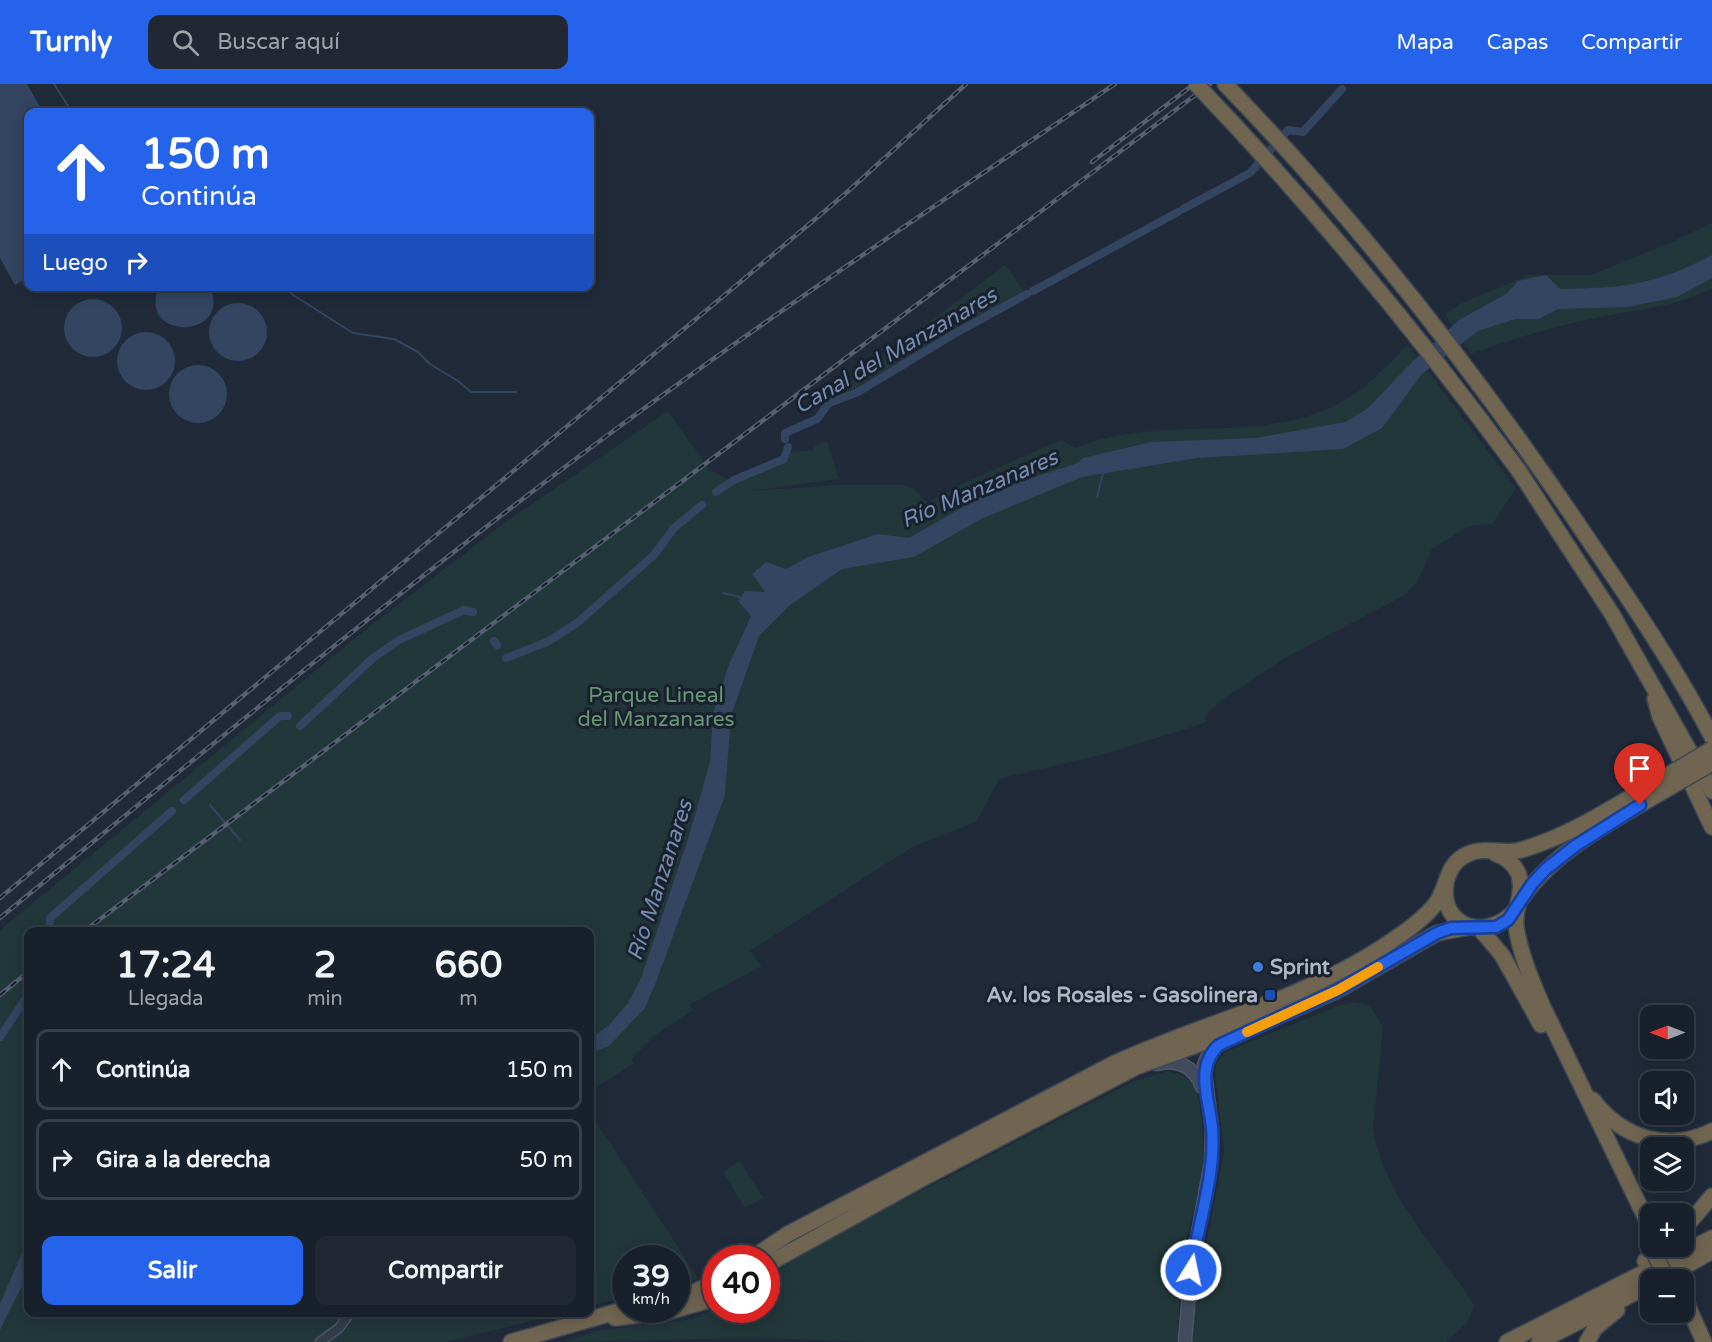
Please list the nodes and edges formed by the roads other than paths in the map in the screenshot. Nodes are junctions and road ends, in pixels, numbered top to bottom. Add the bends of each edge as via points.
1 (1196, 84) edge
2 (1225, 84) edge
3 (1646, 674) junction
4 (1707, 720) edge
5 (1712, 737) edge
6 (1712, 749) edge
7 (1712, 763) edge
8 (1694, 790) junction
9 (1653, 791) junction
10 (1712, 791) edge
11 (1712, 827) edge
12 (1712, 840) edge
13 (1484, 851) junction
14 (1447, 875) junction
15 (1519, 903) junction
16 (1475, 928) junction
17 (1288, 1012) junction
18 (1568, 1060) junction
19 (1073, 1100) junction
20 (1209, 1107) junction
21 (1712, 1131) edge
22 (1712, 1196) edge
23 (1640, 1211) edge
24 (1640, 1213) edge
25 (1694, 1217) edge
26 (1712, 1238) edge
27 (772, 1245) edge
28 (1712, 1251) edge
29 (780, 1257) edge
30 (1649, 1257) edge
31 (1712, 1257) edge
32 (1694, 1263) junction
33 (1712, 1264) edge
34 (1682, 1269) edge
35 (1694, 1272) edge
36 (1640, 1290) edge
37 (702, 1298) edge
38 (1640, 1298) edge
39 (1582, 1303) junction
40 (690, 1307) edge
41 (612, 1313) edge
42 (347, 1317) edge
43 (612, 1318) edge
44 (1690, 1323) edge
45 (1694, 1323) edge
46 (320, 1342) edge
47 (511, 1342) edge
48 (548, 1342) edge
49 (1185, 1342) edge
50 (1507, 1342) edge
51 (1539, 1342) edge
52 (1587, 1342) edge
53 (1696, 1342) edge
54 (1704, 1342) edge

1 - 3 highway, bridge via 1304,200 1448,374 1587,574
2 - 4 highway via 1320,186 1408,291 1535,460
3 - 8 highway via 1660,717
3 - 10 highway
4 - 5 highway
6 - 9 highway, bridge
7 - 9 highway, bridge
8 - 11 highway
8 - 12 highway
9 - 13 highway via 1544,842 1510,853
9 - 15 highway via 1546,869
13 - 14 highway via 1468,853
13 - 15 highway via 1502,855 1514,866 1522,888
14 - 16 highway via 1444,893 1449,909 1458,920
14 - 27 highway via 1437,902 1408,929 1348,969 1115,1063
15 - 16 highway via 1508,920 1496,927
15 - 18 highway via 1516,924 1529,973
16 - 17 highway via 1437,933 1338,990
16 - 24 highway via 1502,955 1531,1005
17 - 19 highway via 1136,1067
17 - 20 street via 1209,1053 1204,1065
18 - 21 highway via 1594,1101 1613,1122 1628,1131 1674,1142
18 - 23 highway
19 - 20 street via 1161,1063 1176,1062 1198,1075
19 - 29 highway
20 - 49 street via 1211,1163 1191,1270
22 - 25 highway
26 - 39 highway
28 - 32 highway
30 - 39 highway
31 - 32 highway
32 - 34 highway
33 - 35 highway
36 - 51 highway
37 - 40 highway
38 - 52 highway via 1605,1318
39 - 50 highway
41 - 47 highway
42 - 46 street
43 - 48 highway
44 - 53 highway
45 - 54 highway

